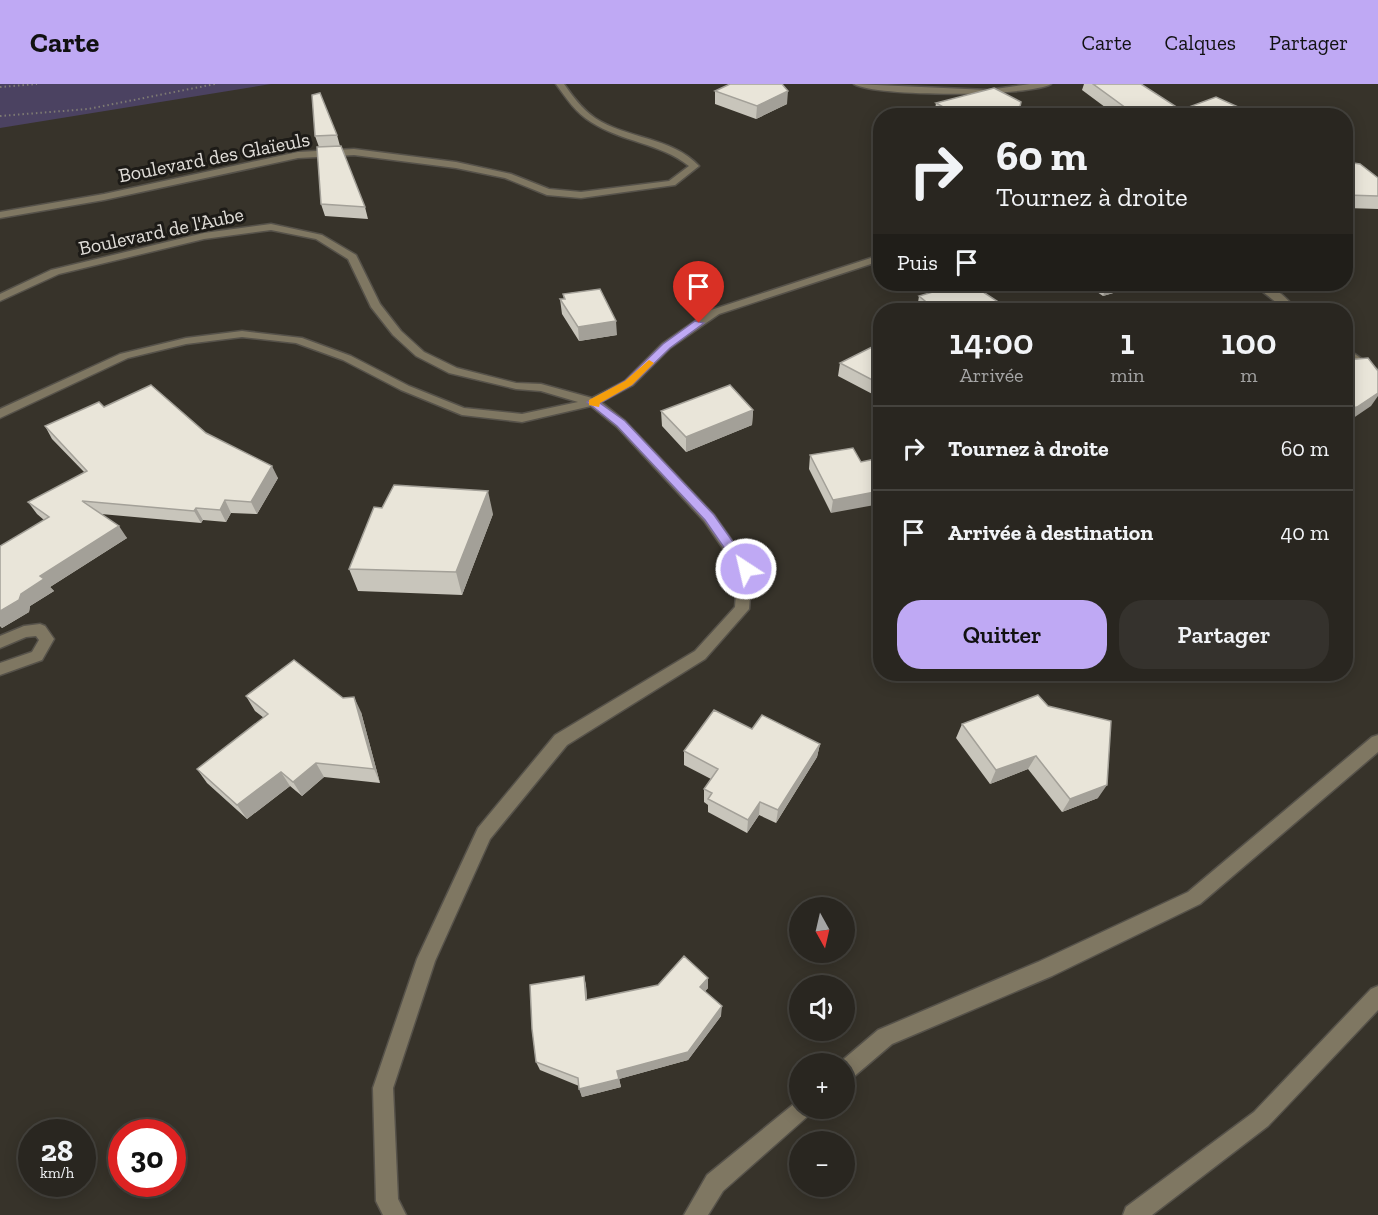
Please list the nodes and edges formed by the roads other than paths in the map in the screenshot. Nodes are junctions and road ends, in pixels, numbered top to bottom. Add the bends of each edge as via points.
1 (560, 84) edge
2 (858, 84) edge
3 (967, 84) edge
4 (1047, 84) edge
5 (988, 92) junction
6 (1017, 108) edge
7 (0, 215) edge
8 (873, 260) edge
9 (1270, 291) edge
10 (0, 298) edge
11 (1284, 303) edge
12 (1353, 356) edge
13 (1378, 375) edge
14 (593, 402) junction
15 (0, 414) edge
16 (0, 642) edge
17 (0, 669) edge
18 (1378, 742) edge
19 (1378, 996) edge
20 (855, 1063) edge
21 (789, 1118) edge
22 (395, 1215) edge
23 (695, 1215) edge
24 (1134, 1215) edge

1 - 7 street, Boulevard des Glaïeuls via 576,106 599,123 682,155 695,166 672,183 581,195 547,192 508,176 456,165 354,152 298,155
2 - 5 street via 922,91
3 - 5 street
4 - 5 street
5 - 6 street
8 - 14 street via 715,312 666,346 629,383
9 - 11 street
10 - 14 street, Boulevard de l'Aube via 55,272 204,236 271,227 319,237 352,257 375,305 420,354 453,371
12 - 13 street
14 - 15 street via 522,418 462,411 298,340 242,334 186,341 124,357
14 - 22 street via 621,424 709,518 746,569 742,609 700,655 561,740 484,834 426,959 384,1088 387,1201
16 - 17 street via 40,630 47,639 37,656
18 - 20 street via 1194,898 1045,969 885,1037
19 - 24 street via 1261,1119
21 - 23 street via 715,1183

